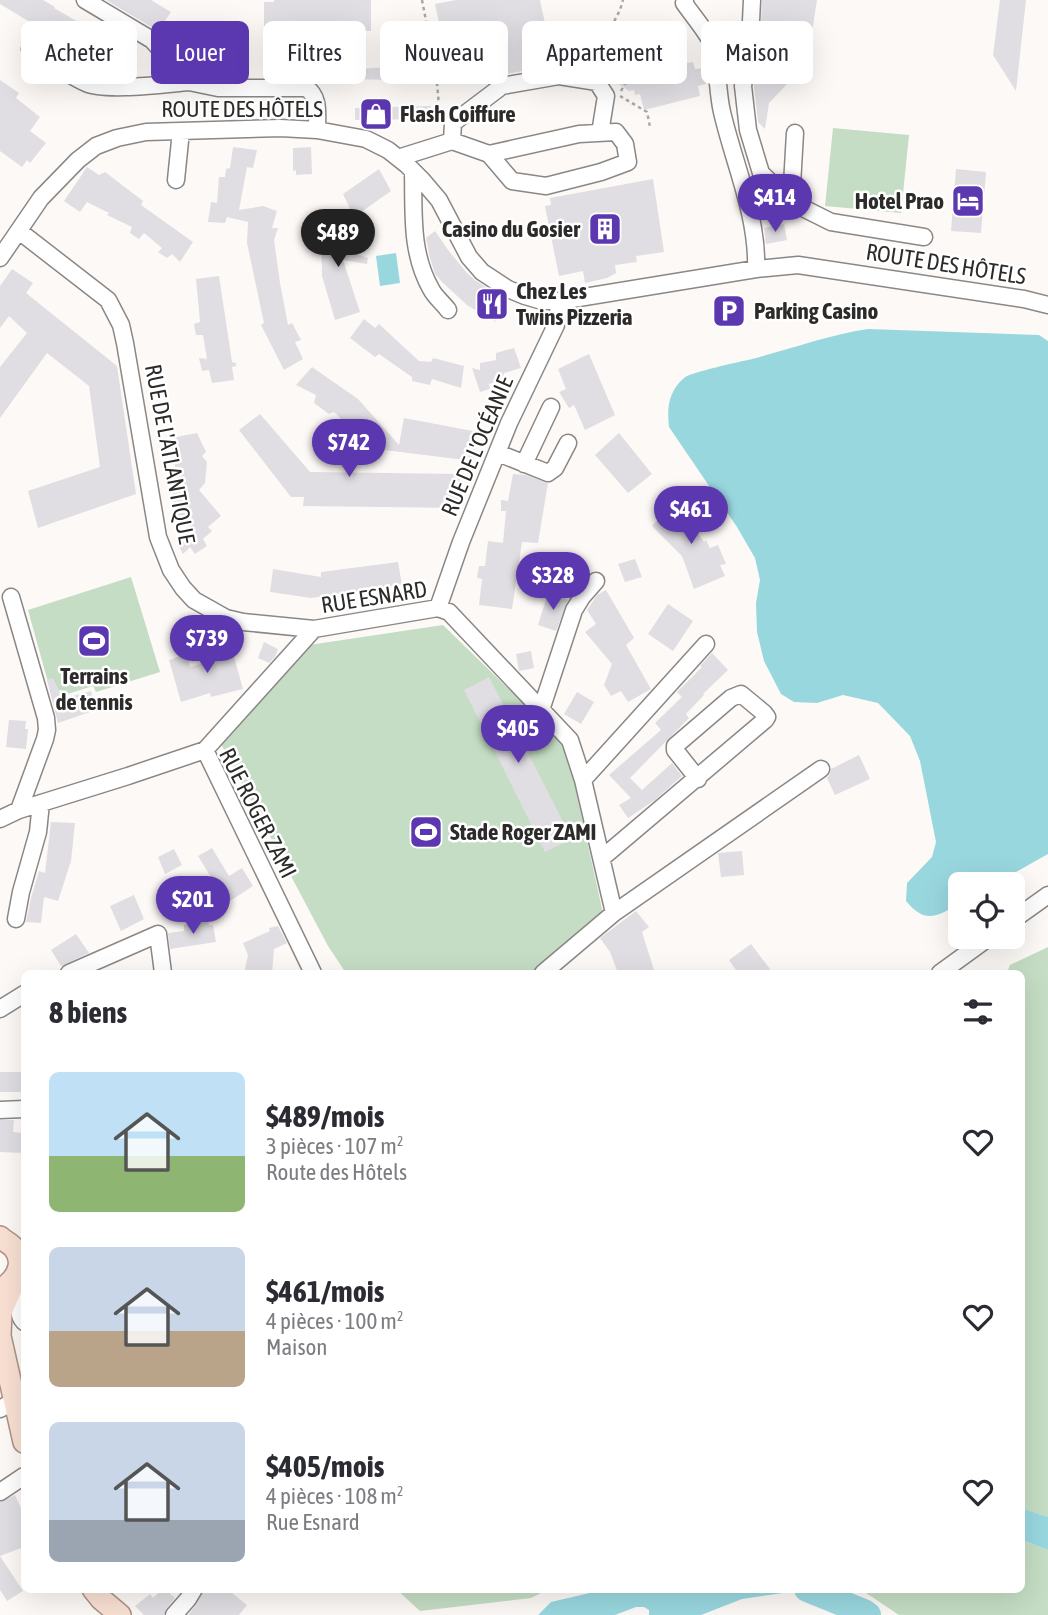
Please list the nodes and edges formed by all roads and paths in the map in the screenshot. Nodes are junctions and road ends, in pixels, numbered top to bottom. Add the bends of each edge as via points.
1 (85, 0) edge
2 (422, 0) edge
3 (623, 0) edge
4 (685, 0) edge
5 (752, 0) edge
6 (151, 39) edge
7 (87, 84) edge
8 (159, 84) edge
9 (199, 84) edge
10 (440, 124) dead end
11 (650, 127) dead end
12 (317, 130) junction
13 (181, 131) junction
14 (600, 133) junction
15 (795, 134) dead end
16 (452, 141) junction
17 (489, 154) junction
18 (398, 158) junction
19 (414, 171) junction
20 (176, 180) dead end
21 (791, 202) junction
22 (19, 231) junction
23 (924, 237) dead end
24 (0, 258) edge
25 (756, 269) junction
26 (559, 301) junction
27 (1048, 305) edge
28 (448, 310) dead end
29 (551, 407) dead end
30 (568, 443) dead end
31 (498, 453) junction
32 (524, 464) junction
33 (596, 581) dead end
34 (11, 597) dead end
35 (438, 608) junction
36 (314, 629) junction
37 (706, 643) dead end
38 (541, 710) junction
39 (205, 750) junction
40 (821, 769) dead end
41 (698, 779) junction
42 (583, 780) junction
43 (41, 803) junction
44 (19, 810) junction
45 (0, 820) edge
46 (602, 858) junction
47 (1048, 895) edge
48 (1025, 911) edge
49 (614, 913) junction
50 (16, 919) dead end
51 (973, 949) edge
52 (76, 970) edge
53 (163, 970) edge
54 (312, 970) edge
55 (546, 970) edge
56 (944, 970) edge
57 (21, 996) edge
58 (0, 1009) edge
59 (21, 1109) edge
60 (0, 1110) edge
61 (9, 1244) edge
62 (9, 1281) edge
63 (0, 1336) edge
64 (7, 1405) edge
65 (21, 1435) edge
66 (21, 1478) edge
67 (0, 1492) edge
68 (97, 1593) edge
69 (192, 1593) edge
70 (120, 1615) edge
71 (174, 1615) edge

1 - 6 street
2 - 10 path via 436,72
3 - 11 path via 606,37 641,56 618,96 647,112
4 - 25 street via 713,50 722,111 757,251
5 - 21 street via 743,86 748,130 761,173
7 - 8 street
9 - 12 street via 306,88 316,102
12 - 13 street, ROUTE DES HÔTELS
12 - 18 street, ROUTE DES HÔTELS via 366,139
13 - 20 street
13 - 22 street, ROUTE DES HÔTELS via 146,132 96,146 41,198
14 - 16 street via 606,96 597,82 559,76 502,86 453,122
14 - 17 street
14 - 17 street via 616,132 625,144 628,162 546,186 512,181
15 - 21 street
16 - 17 street
16 - 18 street
18 - 19 street, ROUTE DES HÔTELS
19 - 26 street, ROUTE DES HÔTELS via 439,201 482,272 517,293
19 - 28 street via 415,246 432,291
21 - 23 street via 831,222
22 - 24 street, ROUTE DES HÔTELS
22 - 36 street, RUE DE L'ATLANTIQUE via 103,295 114,309 125,343 158,537 183,588 194,600 226,618
25 - 26 street, ROUTE DES HÔTELS
25 - 27 street, ROUTE DES HÔTELS via 798,265
26 - 31 street, RUE DE L'OCÉANIE via 556,325
29 - 32 street
30 - 32 street via 551,472
31 - 32 street
31 - 35 street, RUE DE L'OCÉANIE
33 - 38 street via 574,610
34 - 44 street via 47,730
35 - 36 street, RUE ESNARD
35 - 38 street, RUE ESNARD via 455,617
36 - 39 street, RUE ESNARD
37 - 42 street
38 - 42 street, RUE ESNARD via 570,740
39 - 43 street, RUE ROGER ZAMI
39 - 54 street, RUE ROGER ZAMI
40 - 49 street
41 - 41 street via 767,717 741,694 675,746
41 - 46 street
42 - 46 street, RUE ESNARD
43 - 44 street, RUE ROGER ZAMI
43 - 50 street
44 - 45 street, RUE ROGER ZAMI
46 - 49 street, RUE ESNARD
47 - 48 street
49 - 55 street
51 - 56 street
52 - 53 street via 158,934
57 - 58 street
59 - 60 street
61 - 62 main road via 20,1266
62 - 63 main road
63 - 64 main road
64 - 65 main road
66 - 67 street
68 - 70 main road
69 - 71 street

